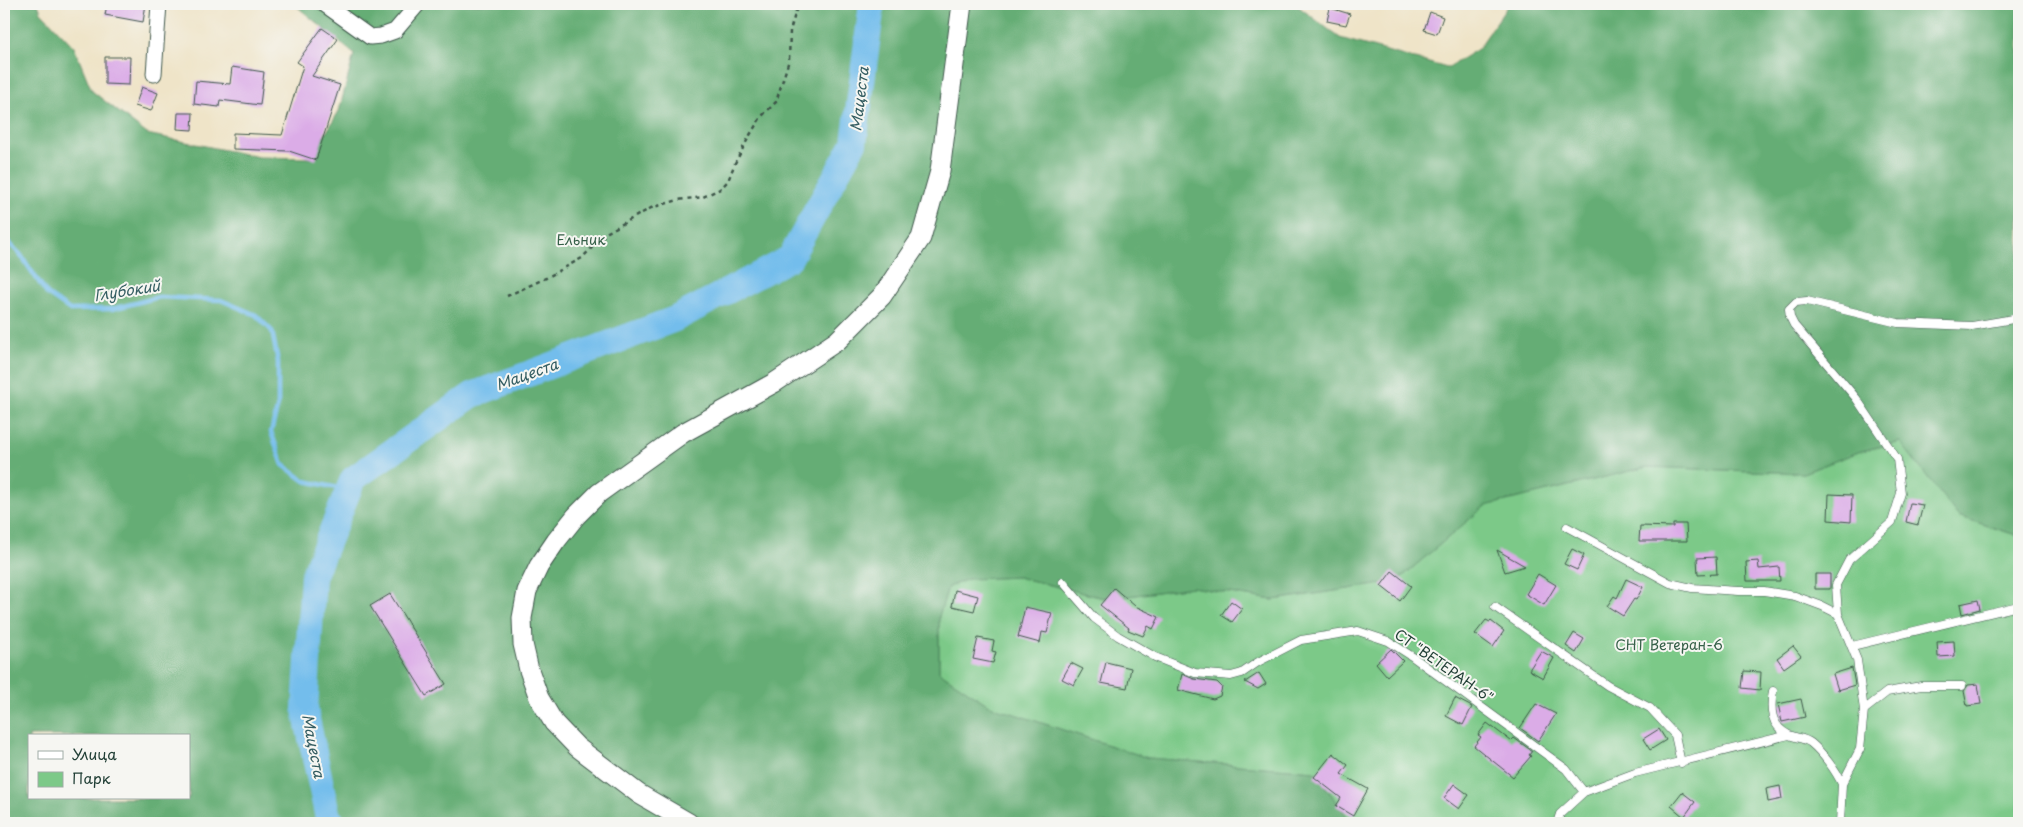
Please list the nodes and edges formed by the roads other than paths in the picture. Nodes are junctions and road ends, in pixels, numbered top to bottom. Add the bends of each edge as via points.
1 (159, 4) edge
2 (324, 4) edge
3 (418, 4) edge
4 (962, 4) edge
5 (154, 74) dead end
6 (2019, 318) edge
7 (1567, 527) dead end
8 (1063, 582) dead end
9 (1495, 607) dead end
10 (2014, 607) dead end
11 (1838, 614) junction
12 (1852, 646) junction
13 (1962, 686) dead end
14 (1773, 691) dead end
15 (1864, 710) junction
16 (1789, 735) junction
17 (1681, 763) junction
18 (1842, 784) junction
19 (1584, 792) junction
20 (689, 823) edge
21 (1557, 823) edge
22 (1840, 823) edge

1 - 5 street
2 - 3 street via 370,37 394,31
4 - 20 street via 940,171 921,238 882,296 837,342 774,383 683,433 599,493 556,542 527,591 522,618 528,670 554,723 577,747 639,794
6 - 11 lane via 1972,326 1890,321 1807,301 1796,302 1789,309 1794,324 1856,398 1897,459 1901,493 1892,522 1849,560 1836,585
7 - 11 lane via 1670,583 1692,588 1764,591 1795,596
8 - 19 lane, СТ "ВЕТЕРАН-6" via 1094,618 1118,636 1155,658 1196,672 1231,676 1242,673 1301,640 1358,631 1388,641 1566,769
9 - 17 lane via 1608,686 1650,708 1675,735
10 - 12 lane
11 - 12 lane
12 - 15 lane via 1861,680
13 - 15 lane via 1921,686 1887,692
14 - 16 lane via 1770,709 1774,720
15 - 18 lane via 1860,749
16 - 17 lane
16 - 18 lane via 1811,743 1837,772
17 - 19 lane via 1635,773
18 - 22 lane
19 - 21 lane via 1560,814

